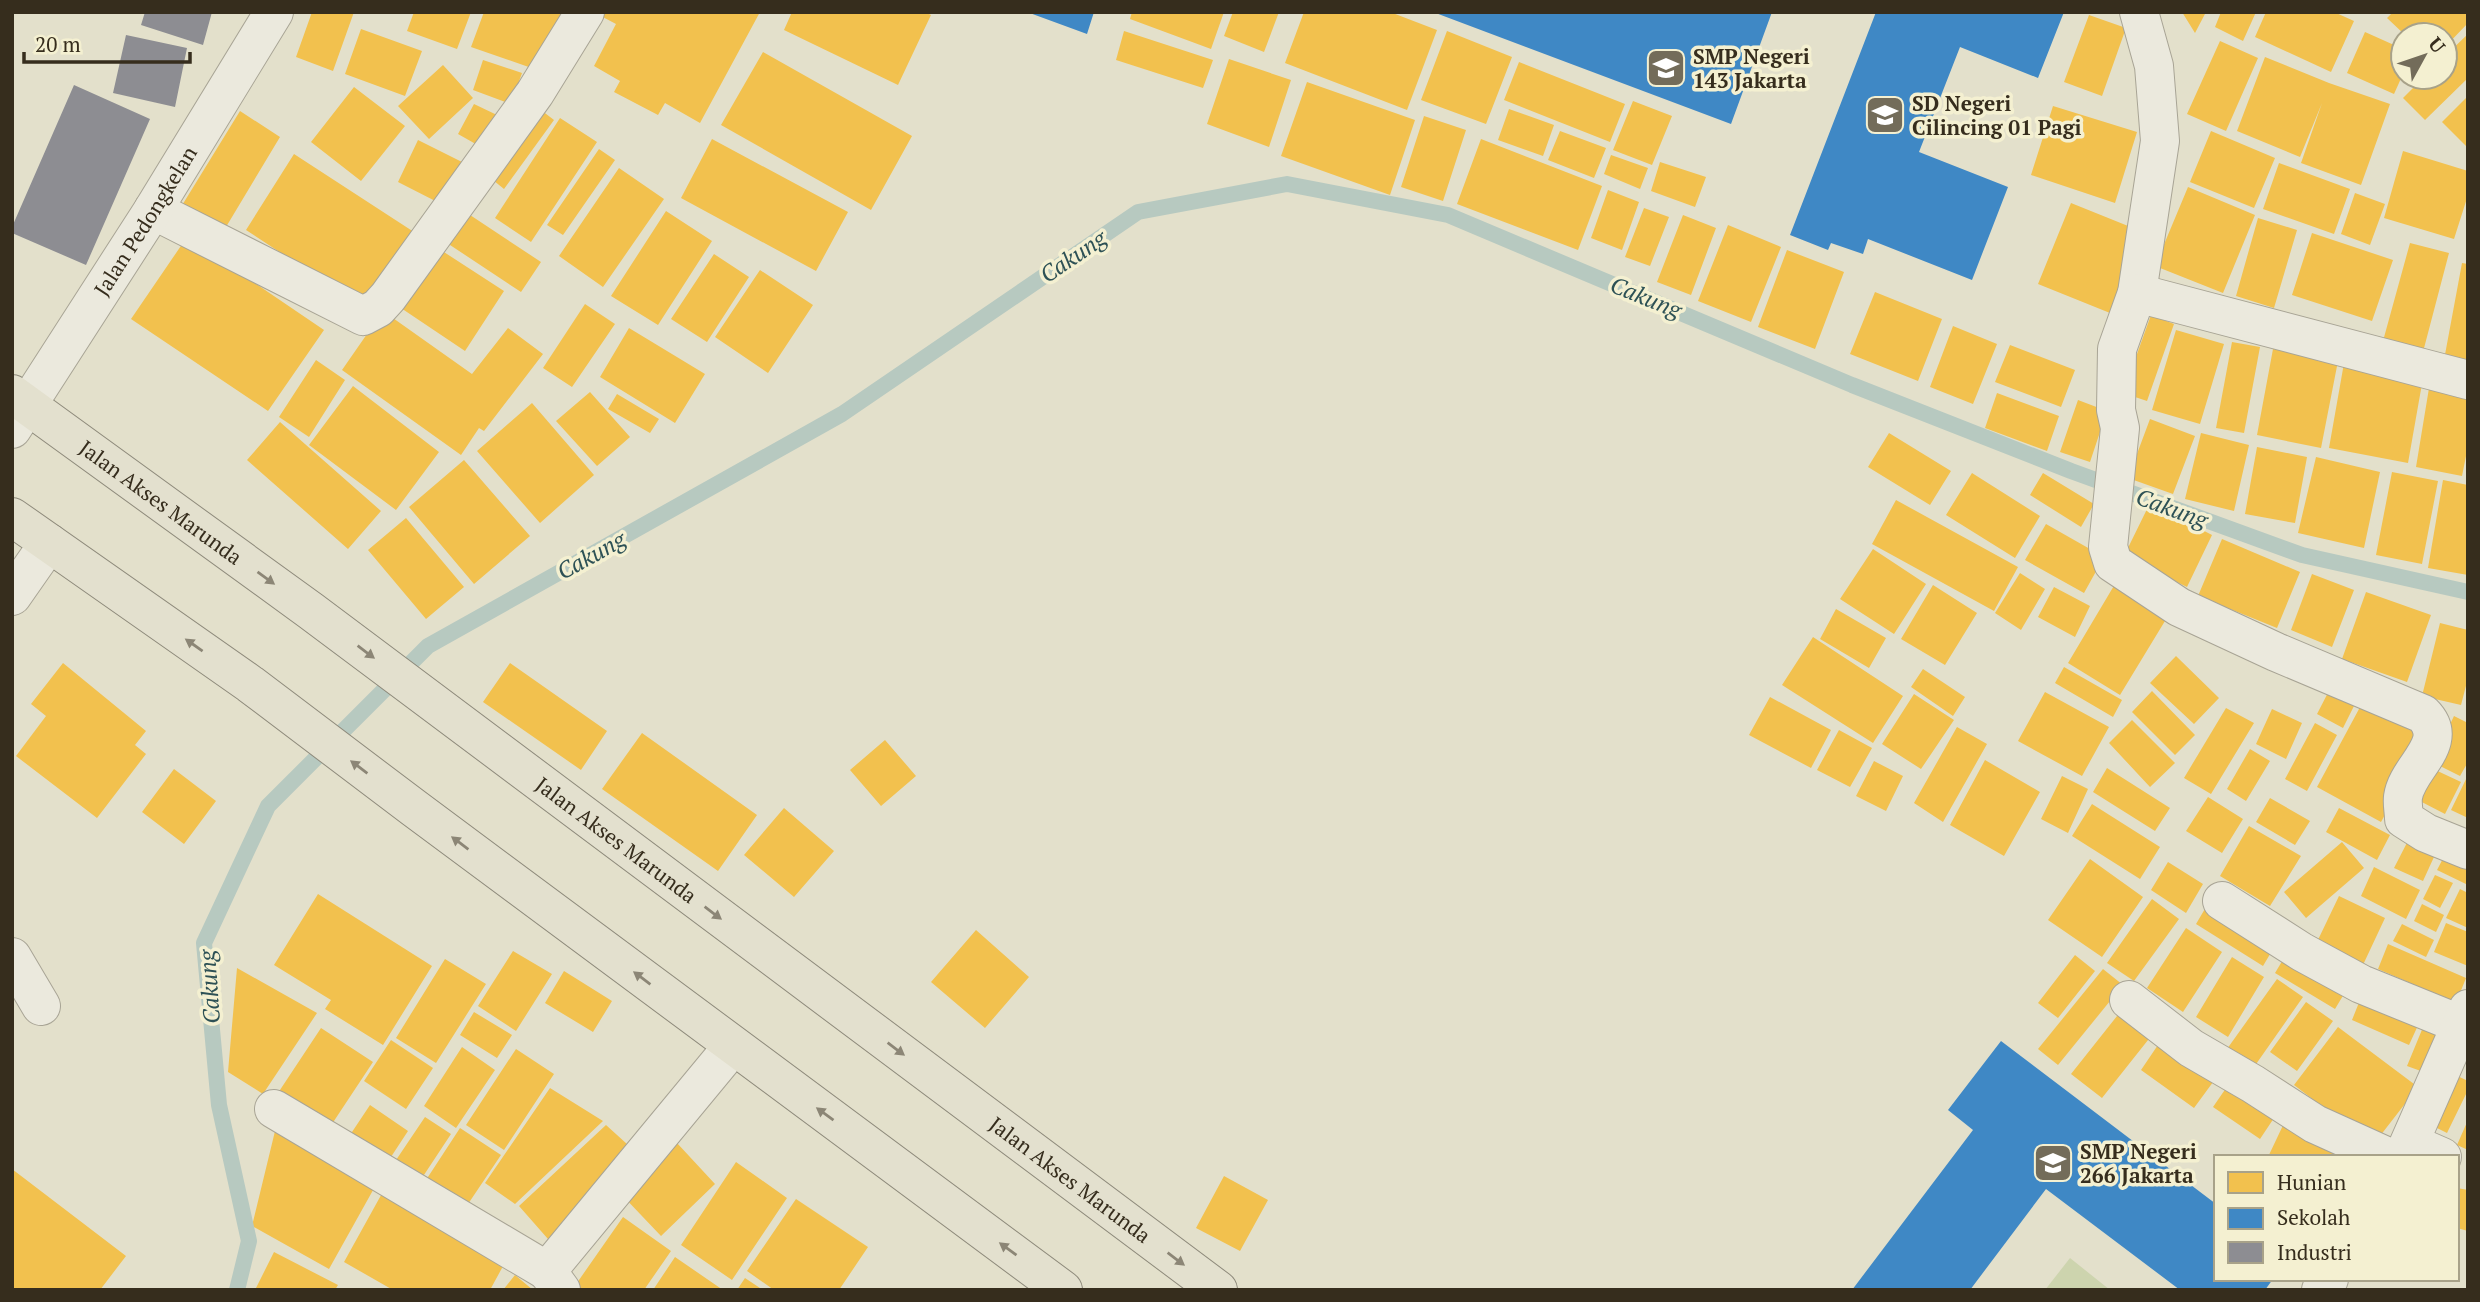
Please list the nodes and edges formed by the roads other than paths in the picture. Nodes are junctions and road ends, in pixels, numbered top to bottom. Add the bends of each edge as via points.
1 (274, 12) edge
2 (585, 12) edge
3 (2140, 12) edge
4 (153, 210) junction
5 (2137, 293) junction
6 (2468, 380) edge
7 (17, 409) edge
8 (12, 517) edge
9 (49, 543) junction
10 (12, 596) edge
11 (2468, 850) edge
12 (2222, 901) dead end
13 (12, 957) edge
14 (2129, 1000) dead end
15 (41, 1006) dead end
16 (2465, 1017) edge
17 (733, 1046) junction
18 (274, 1109) dead end
19 (2411, 1153) edge
20 (554, 1280) edge
21 (1063, 1290) edge
22 (1218, 1290) edge

1 - 4 street, Jalan Pedongkelan
2 - 4 street via 535,93 388,297 370,314 363,316
3 - 5 street via 2154,65 2160,141
4 - 7 street, Jalan Pedongkelan
5 - 6 street
5 - 11 street via 2117,348 2120,428 2108,547 2113,563 2179,607 2423,714 2432,723 2435,736 2403,795 2404,819
7 -> 22 main road, Jalan Akses Marunda via 312,611
8 - 9 main road
9 - 10 street
17 -> 9 main road via 250,684
12 - 16 street via 2361,984
13 - 15 street
14 - 19 street via 2191,1048 2315,1124
16 - 19 street
17 - 20 street
21 -> 17 main road
18 - 20 street

